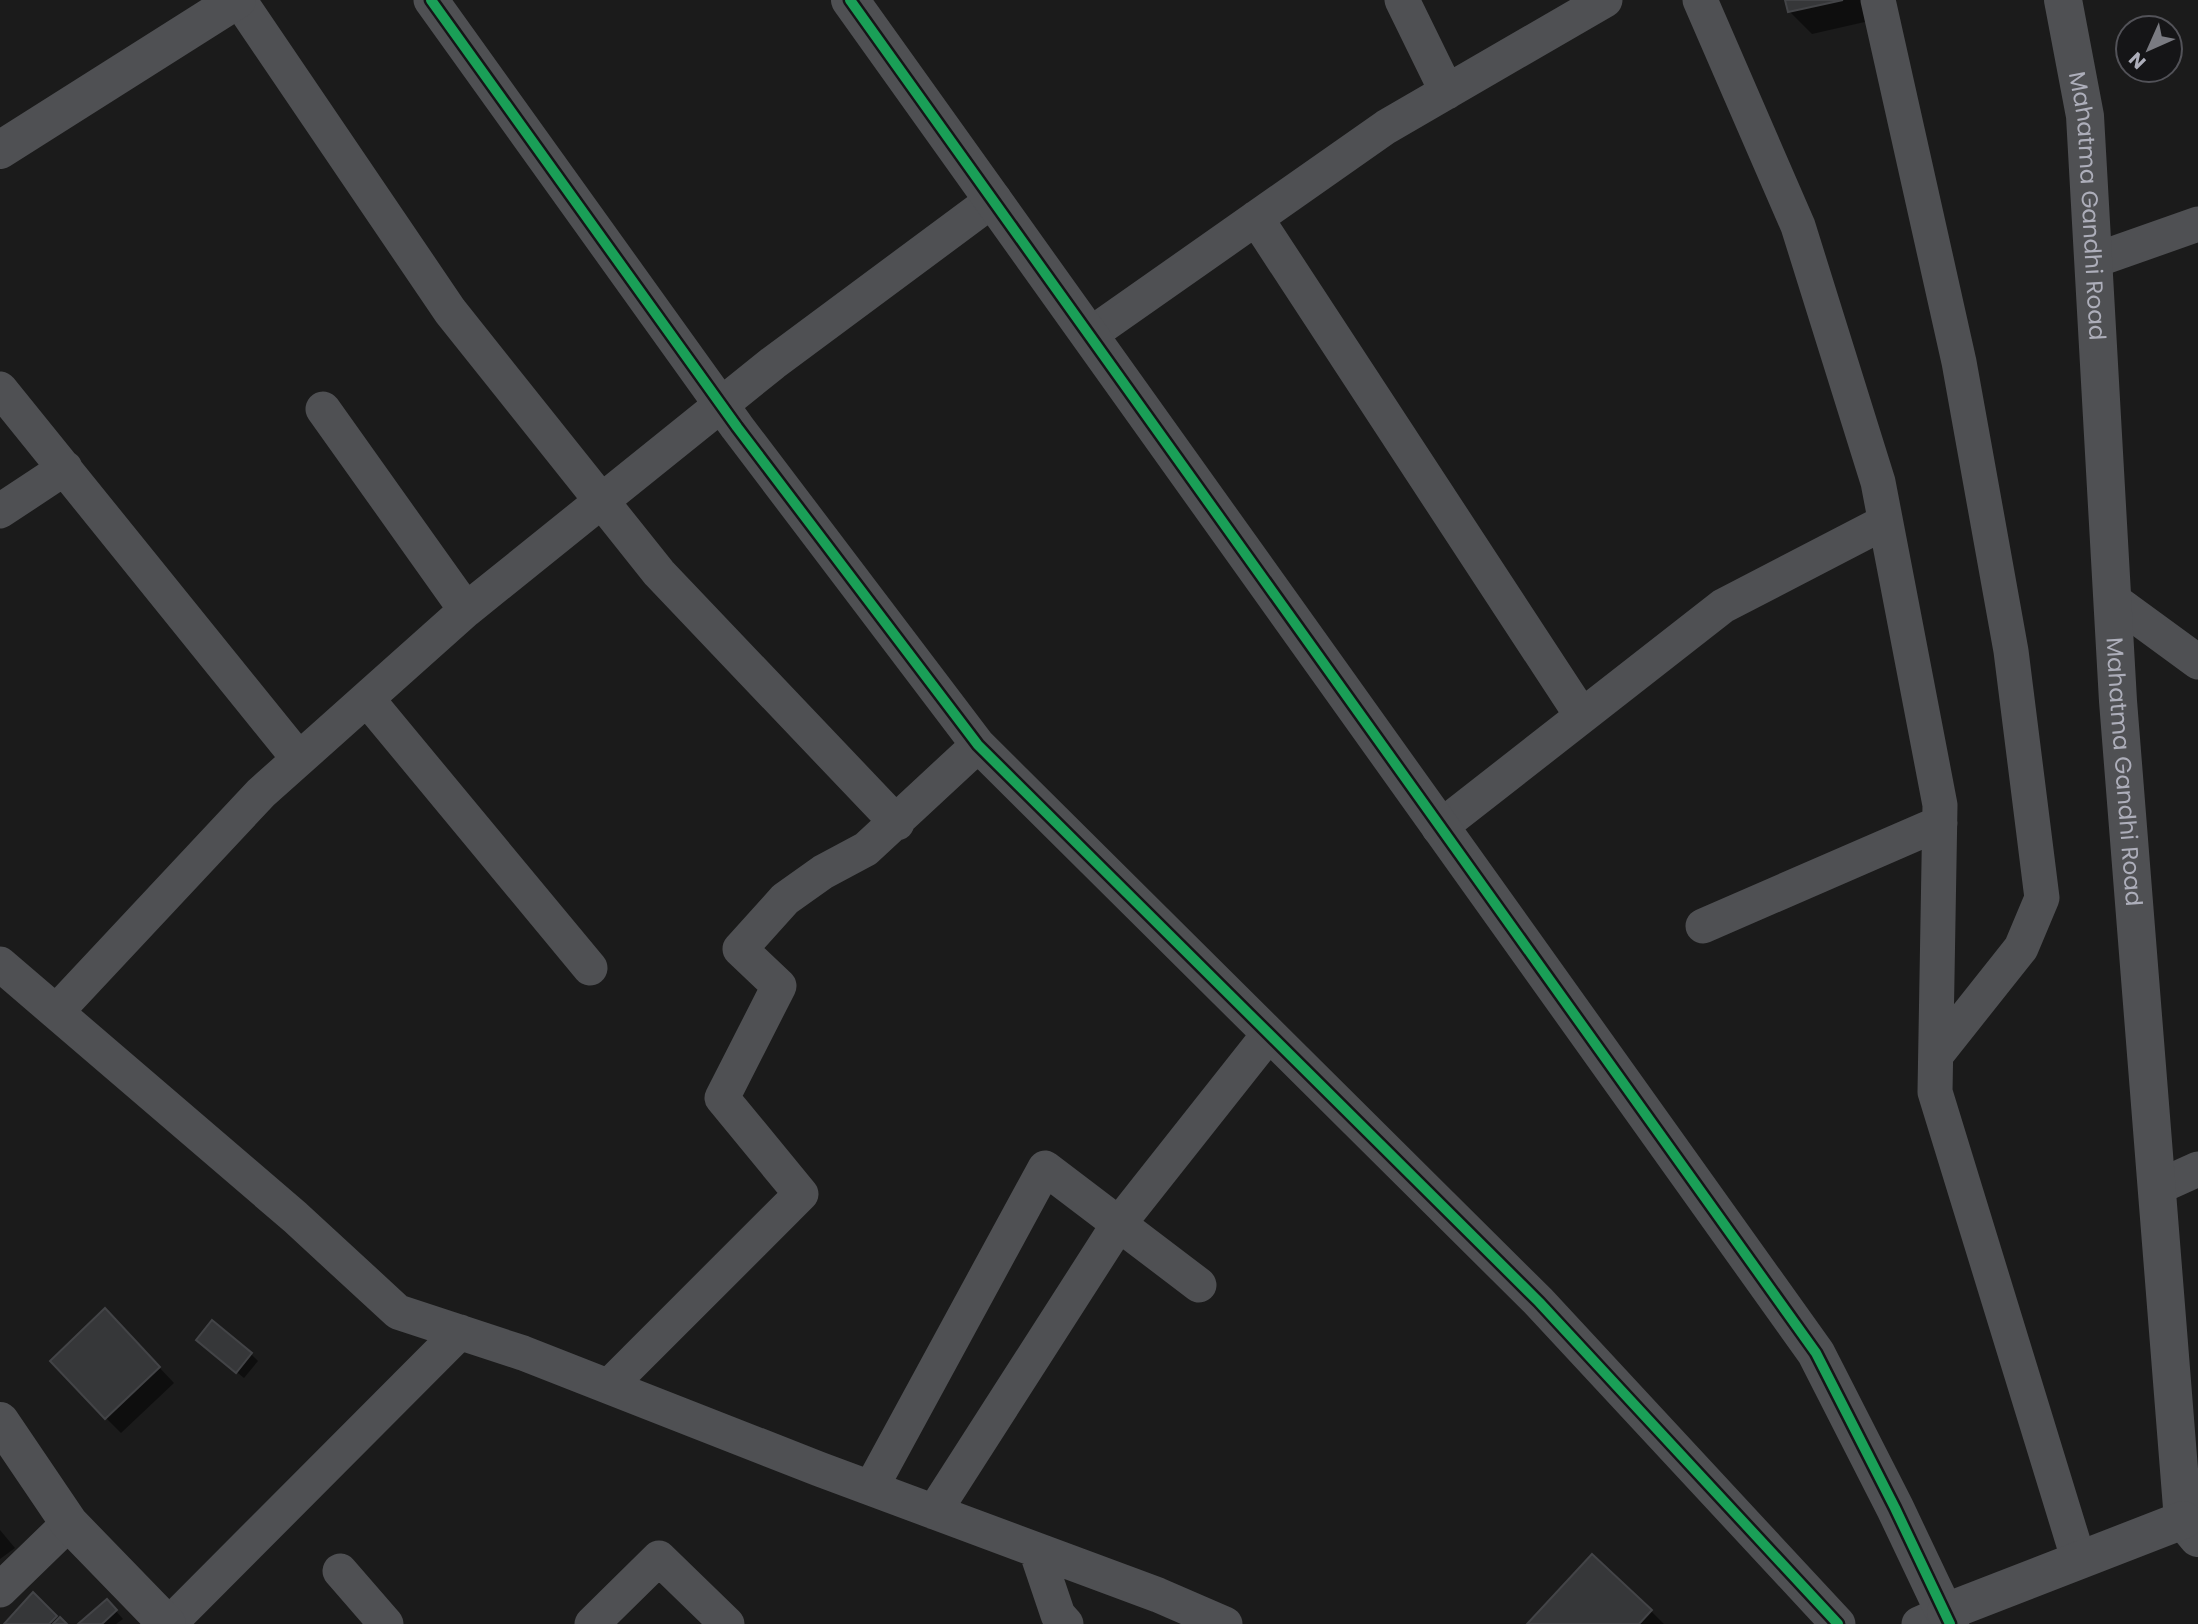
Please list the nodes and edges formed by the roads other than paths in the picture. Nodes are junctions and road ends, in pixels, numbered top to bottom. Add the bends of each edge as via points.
1 (238, 0) edge
2 (431, 0) edge
3 (850, 0) edge
4 (1402, 0) edge
5 (1605, 0) edge
6 (1700, 0) edge
7 (1878, 0) edge
8 (2063, 0) edge
9 (1447, 92) junction
10 (0, 150) edge
11 (994, 199) junction
12 (1256, 218) junction
13 (2198, 224) edge
14 (2093, 261) junction
15 (1091, 334) junction
16 (0, 389) edge
17 (721, 405) junction
18 (323, 409) dead end
19 (65, 468) junction
20 (602, 501) junction
21 (0, 511) edge
22 (1885, 522) junction
23 (2112, 599) junction
24 (466, 610) junction
25 (2198, 662) edge
26 (367, 699) junction
27 (1582, 716) junction
28 (978, 745) junction
29 (299, 759) junction
30 (897, 823) junction
31 (1940, 823) junction
32 (1439, 828) junction
33 (1703, 926) dead end
34 (0, 964) edge
35 (590, 968) dead end
36 (56, 1012) junction
37 (1269, 1034) junction
38 (1936, 1055) junction
39 (2198, 1170) edge
40 (2156, 1188) junction
41 (1118, 1224) junction
42 (1199, 1285) dead end
43 (460, 1332) junction
44 (609, 1386) junction
45 (0, 1422) edge
46 (872, 1488) junction
47 (934, 1512) junction
48 (69, 1523) junction
49 (2191, 1529) edge
50 (1036, 1550) junction
51 (2079, 1560) junction
52 (340, 1570) dead end
53 (0, 1590) edge
54 (1938, 1620) edge
55 (168, 1624) edge
56 (386, 1624) edge
57 (592, 1624) edge
58 (727, 1624) edge
59 (1066, 1624) edge
60 (1226, 1624) edge
61 (1838, 1624) edge

1 - 10 street
1 - 20 street via 450,311
2 - 17 street
3 - 11 street
4 - 9 street
5 - 9 street
6 - 22 street via 1798,226 1878,482
7 - 38 street via 1959,362 2011,651 2042,898 2021,948
8 - 14 street, Mahatma Gandhi Road via 2085,116
9 - 12 street via 1386,127
11 - 15 street
11 - 17 street
12 - 15 street
12 - 27 street
13 - 14 street
14 - 23 street, Mahatma Gandhi Road
15 - 32 street
16 - 19 street
17 - 20 street
17 - 28 street
18 - 24 street
19 - 21 street
19 - 29 street
20 - 24 street
20 - 30 street via 659,573
22 - 27 street via 1723,606
22 - 31 street
23 - 25 street
23 - 40 street, Mahatma Gandhi Road
24 - 26 street
26 - 29 street
26 - 35 street
27 - 32 street
28 - 30 street
28 - 37 street
29 - 36 street via 261,793
30 - 44 street via 866,849 785,899 740,949 779,986 722,1098 800,1194
31 - 33 street
31 - 38 street
32 - 54 street via 1816,1353
34 - 36 street
36 - 43 street via 398,1312
37 - 41 street
37 - 61 street via 1539,1302
38 - 51 street via 1935,1092
39 - 40 street
40 - 49 street, Mahatma Gandhi Road
41 - 42 street
41 - 46 street via 1045,1168
41 - 47 street
43 - 44 street
43 - 55 street
44 - 46 street
45 - 48 street
46 - 47 street
47 - 50 street
48 - 53 street
48 - 55 street
49 - 51 street
50 - 59 street via 1058,1615
50 - 60 street
51 - 54 street
52 - 56 street
57 - 58 street via 659,1558

